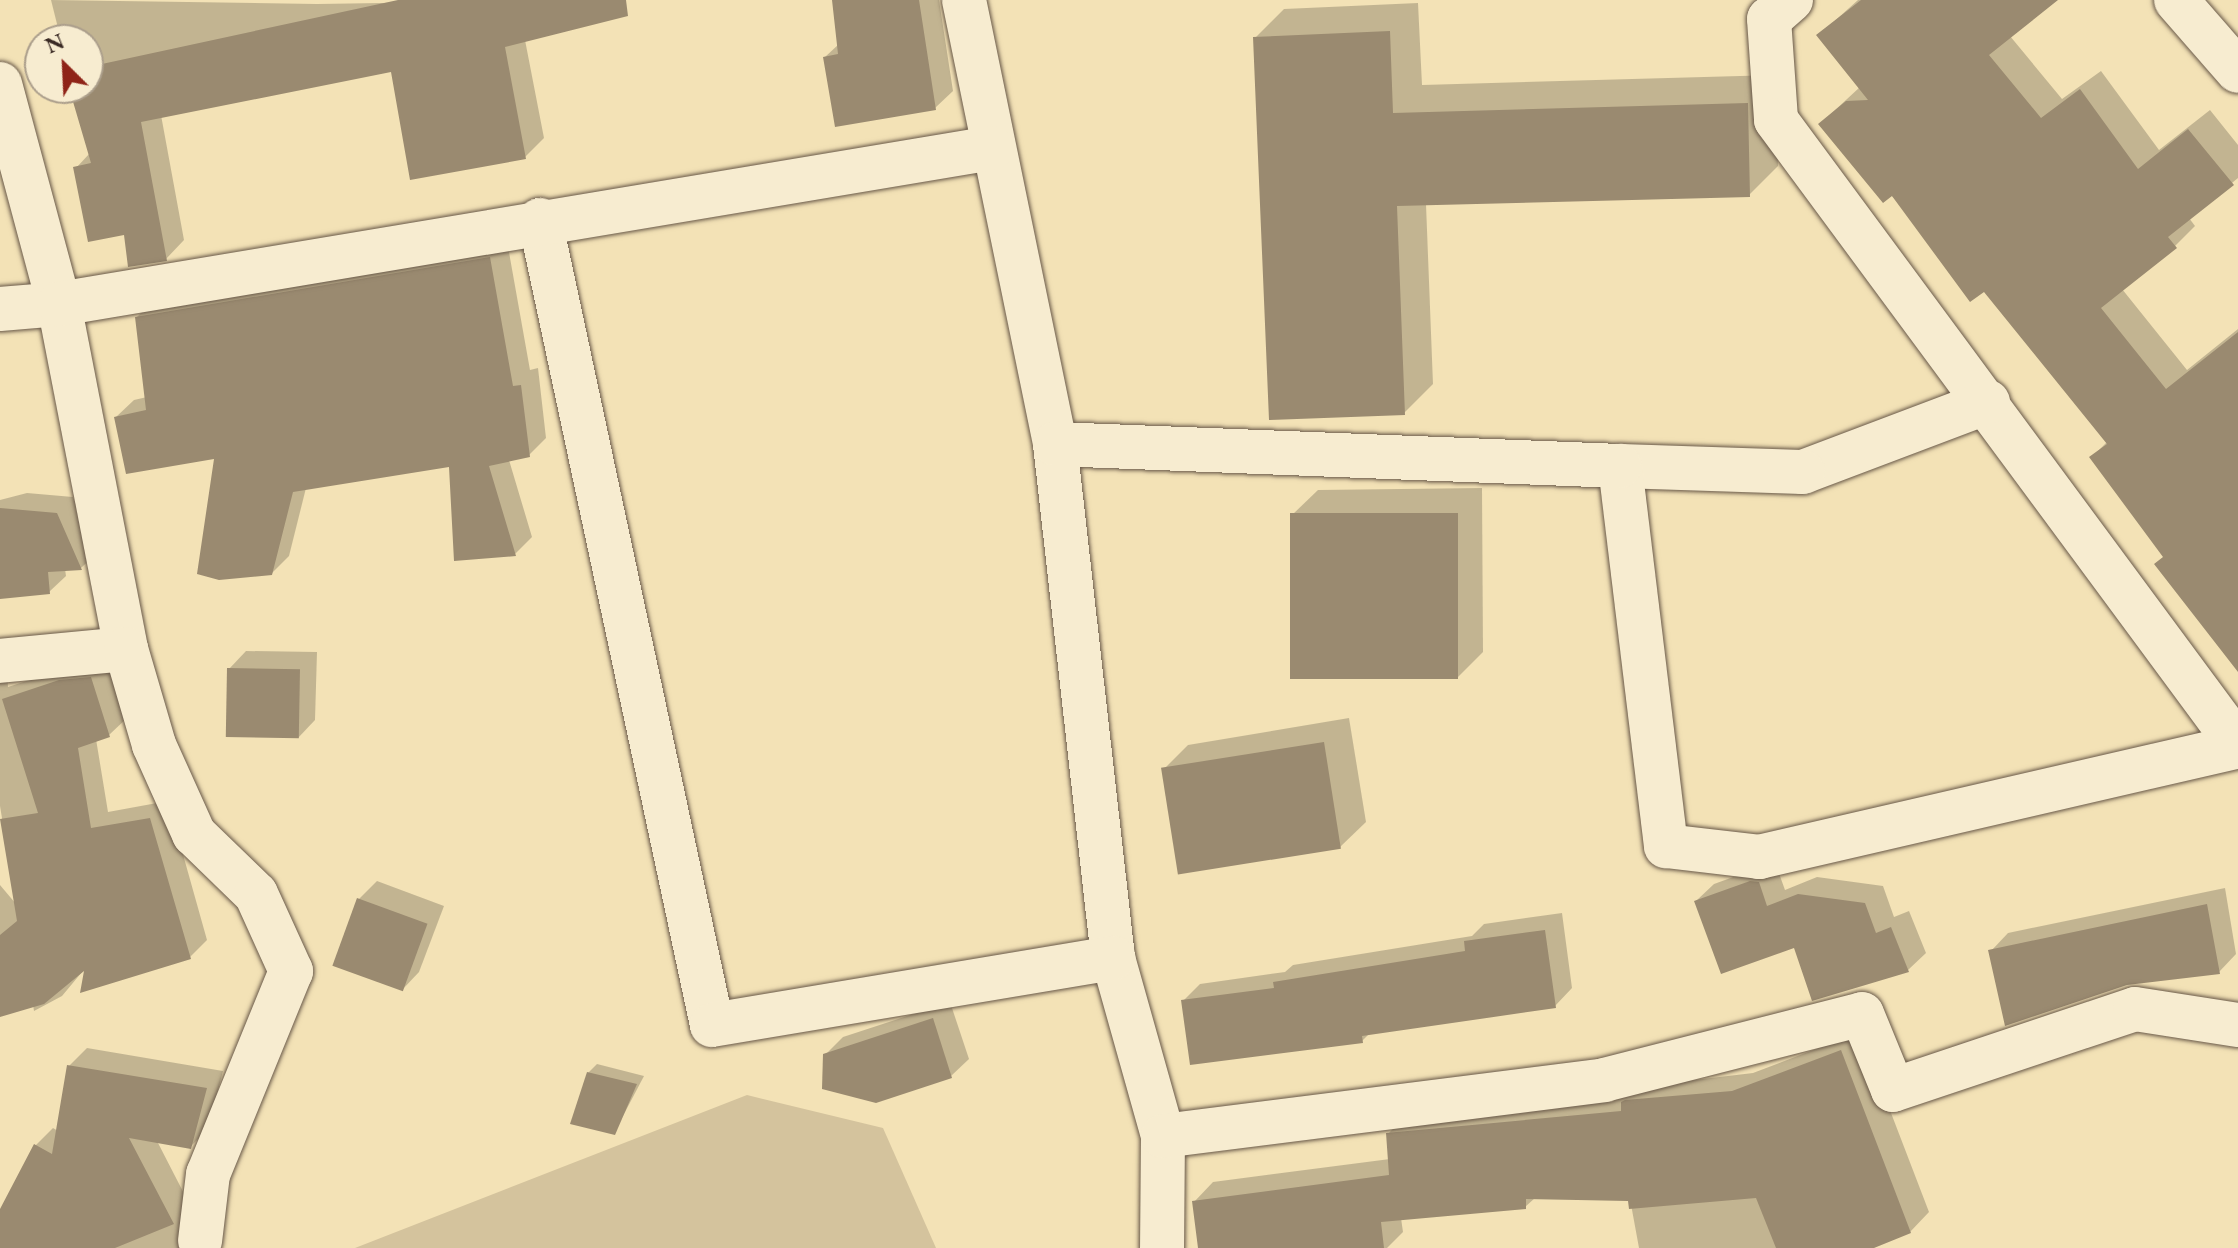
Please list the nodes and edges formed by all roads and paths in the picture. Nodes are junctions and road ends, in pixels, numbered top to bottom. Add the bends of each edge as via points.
1 (964, 0) edge
2 (1791, 0) edge
3 (2176, 0) edge
4 (2238, 71) edge
5 (0, 84) edge
6 (992, 148) junction
7 (540, 220) junction
8 (59, 304) junction
9 (0, 309) edge
10 (1988, 402) junction
11 (1055, 444) junction
12 (1620, 466) junction
13 (126, 649) junction
14 (0, 661) edge
15 (2238, 746) edge
16 (1113, 958) junction
17 (2238, 1025) edge
18 (1163, 1136) junction
19 (204, 1246) edge
20 (1162, 1248) edge

1 - 6 street
2 - 10 street via 1769,19 1776,120
3 - 4 street
5 - 8 street
6 - 7 street
6 - 11 street
7 - 8 street
7 - 16 street via 712,1025
8 - 9 street
8 - 13 street
10 - 12 street via 1803,472
10 - 15 street
11 - 12 street
11 - 16 street
12 - 15 street via 1666,846 1759,857
13 - 14 street
13 - 19 street via 154,745 194,834 256,894 291,971 208,1174
16 - 18 street
17 - 18 street via 2135,1009 1893,1090 1862,1014 1604,1080
18 - 20 street

